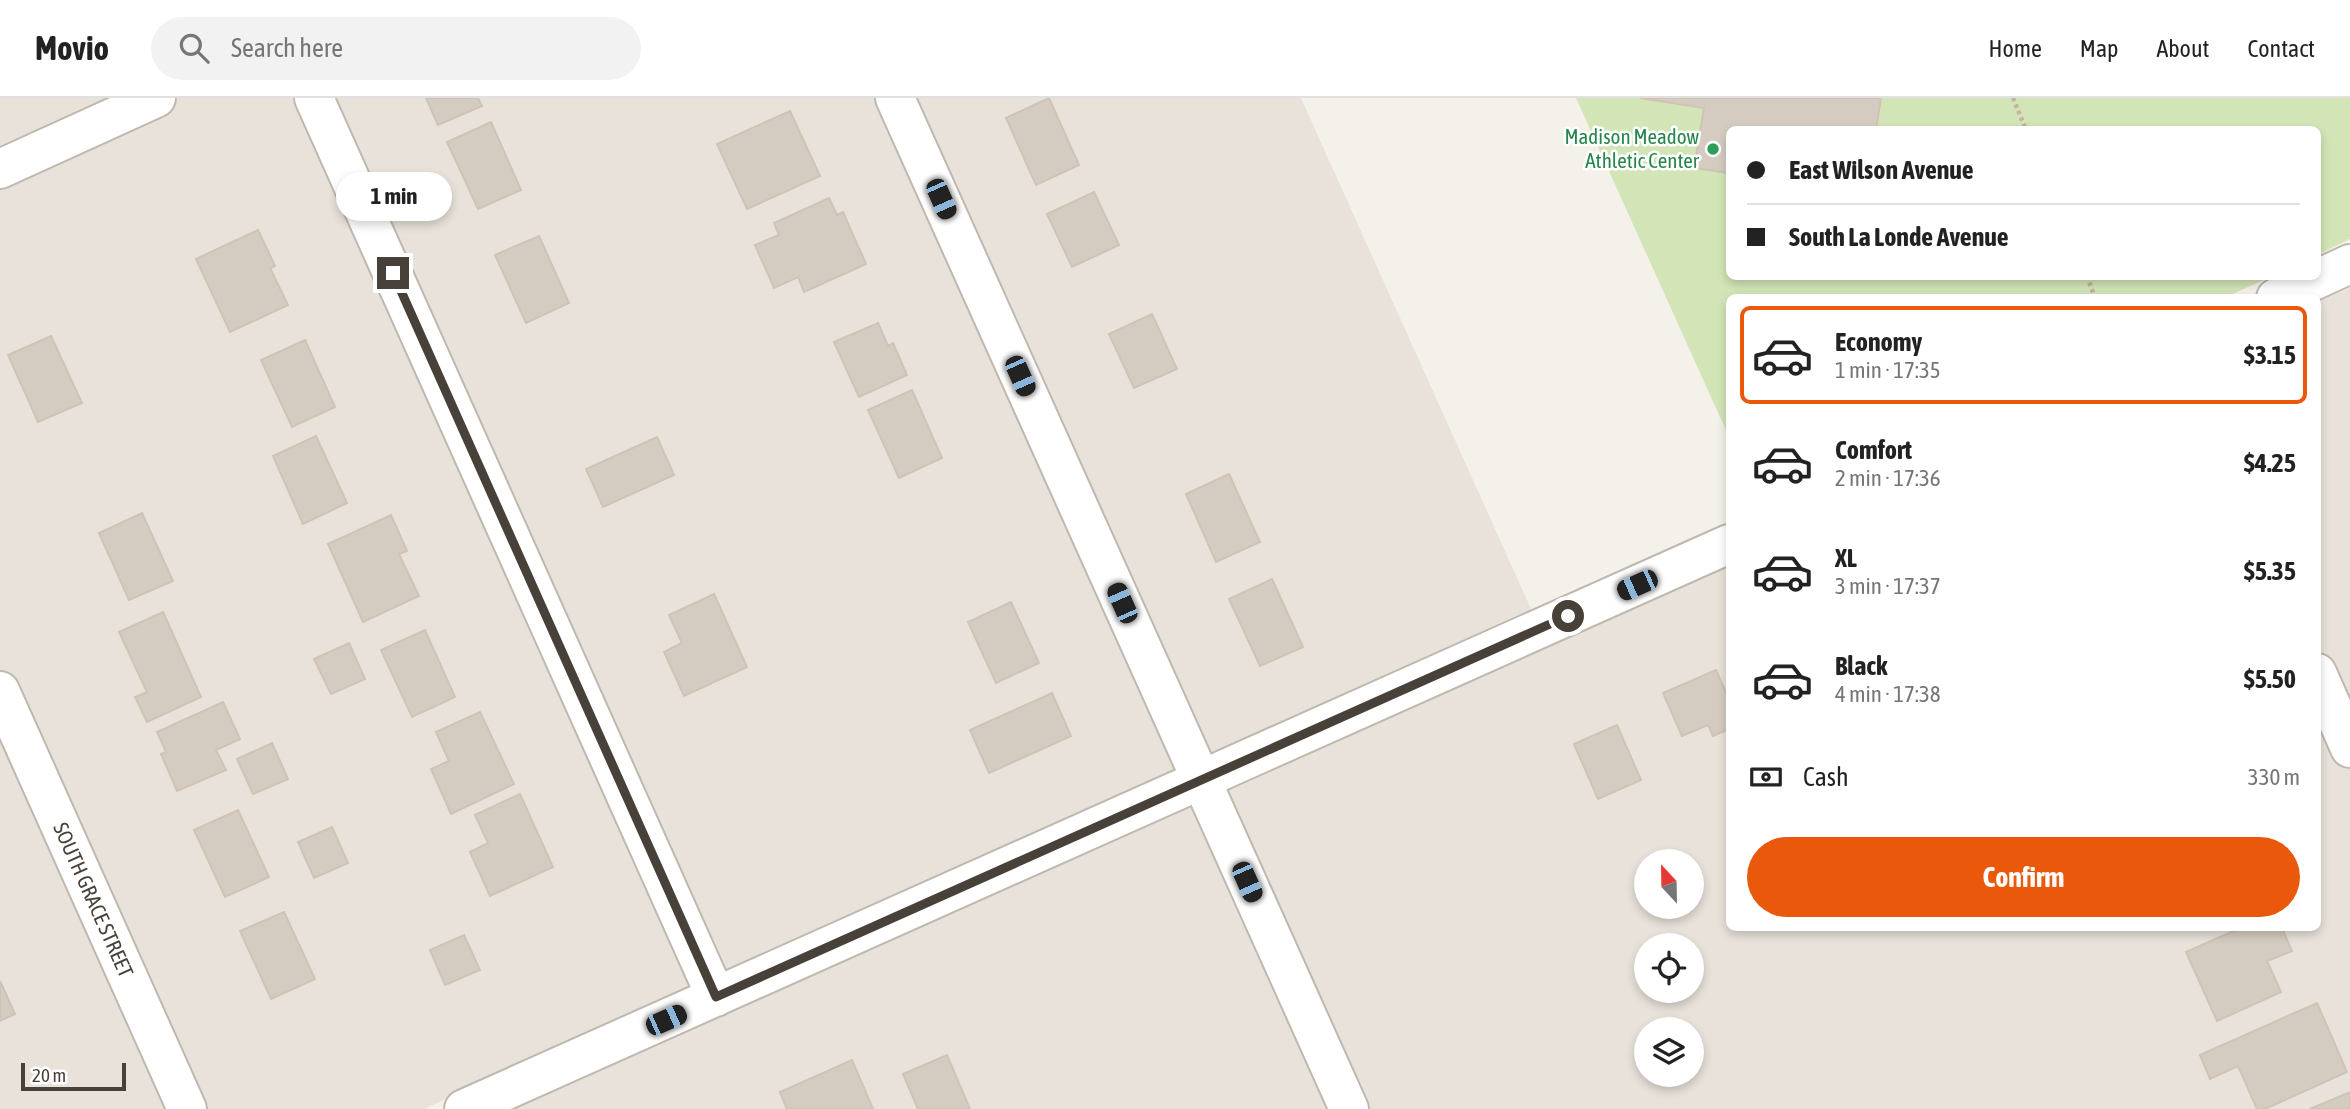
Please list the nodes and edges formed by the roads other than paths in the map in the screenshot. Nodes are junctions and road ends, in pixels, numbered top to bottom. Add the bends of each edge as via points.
1 (156, 98) edge
2 (314, 98) edge
3 (895, 98) edge
4 (0, 169) edge
5 (2350, 264) edge
6 (2321, 277) edge
7 (2315, 280) edge
8 (2285, 294) edge
9 (1726, 545) edge
10 (2321, 682) edge
11 (0, 691) edge
12 (2350, 748) edge
13 (1201, 779) junction
14 (716, 997) junction
15 (187, 1109) edge
16 (464, 1109) edge
17 (1349, 1109) edge

1 - 4 street
2 - 14 street
3 - 13 street
5 - 6 street
7 - 8 street
9 - 13 street
10 - 12 street
11 - 15 street, SOUTH GRACE STREET
13 - 14 street
13 - 17 street
14 - 16 street

